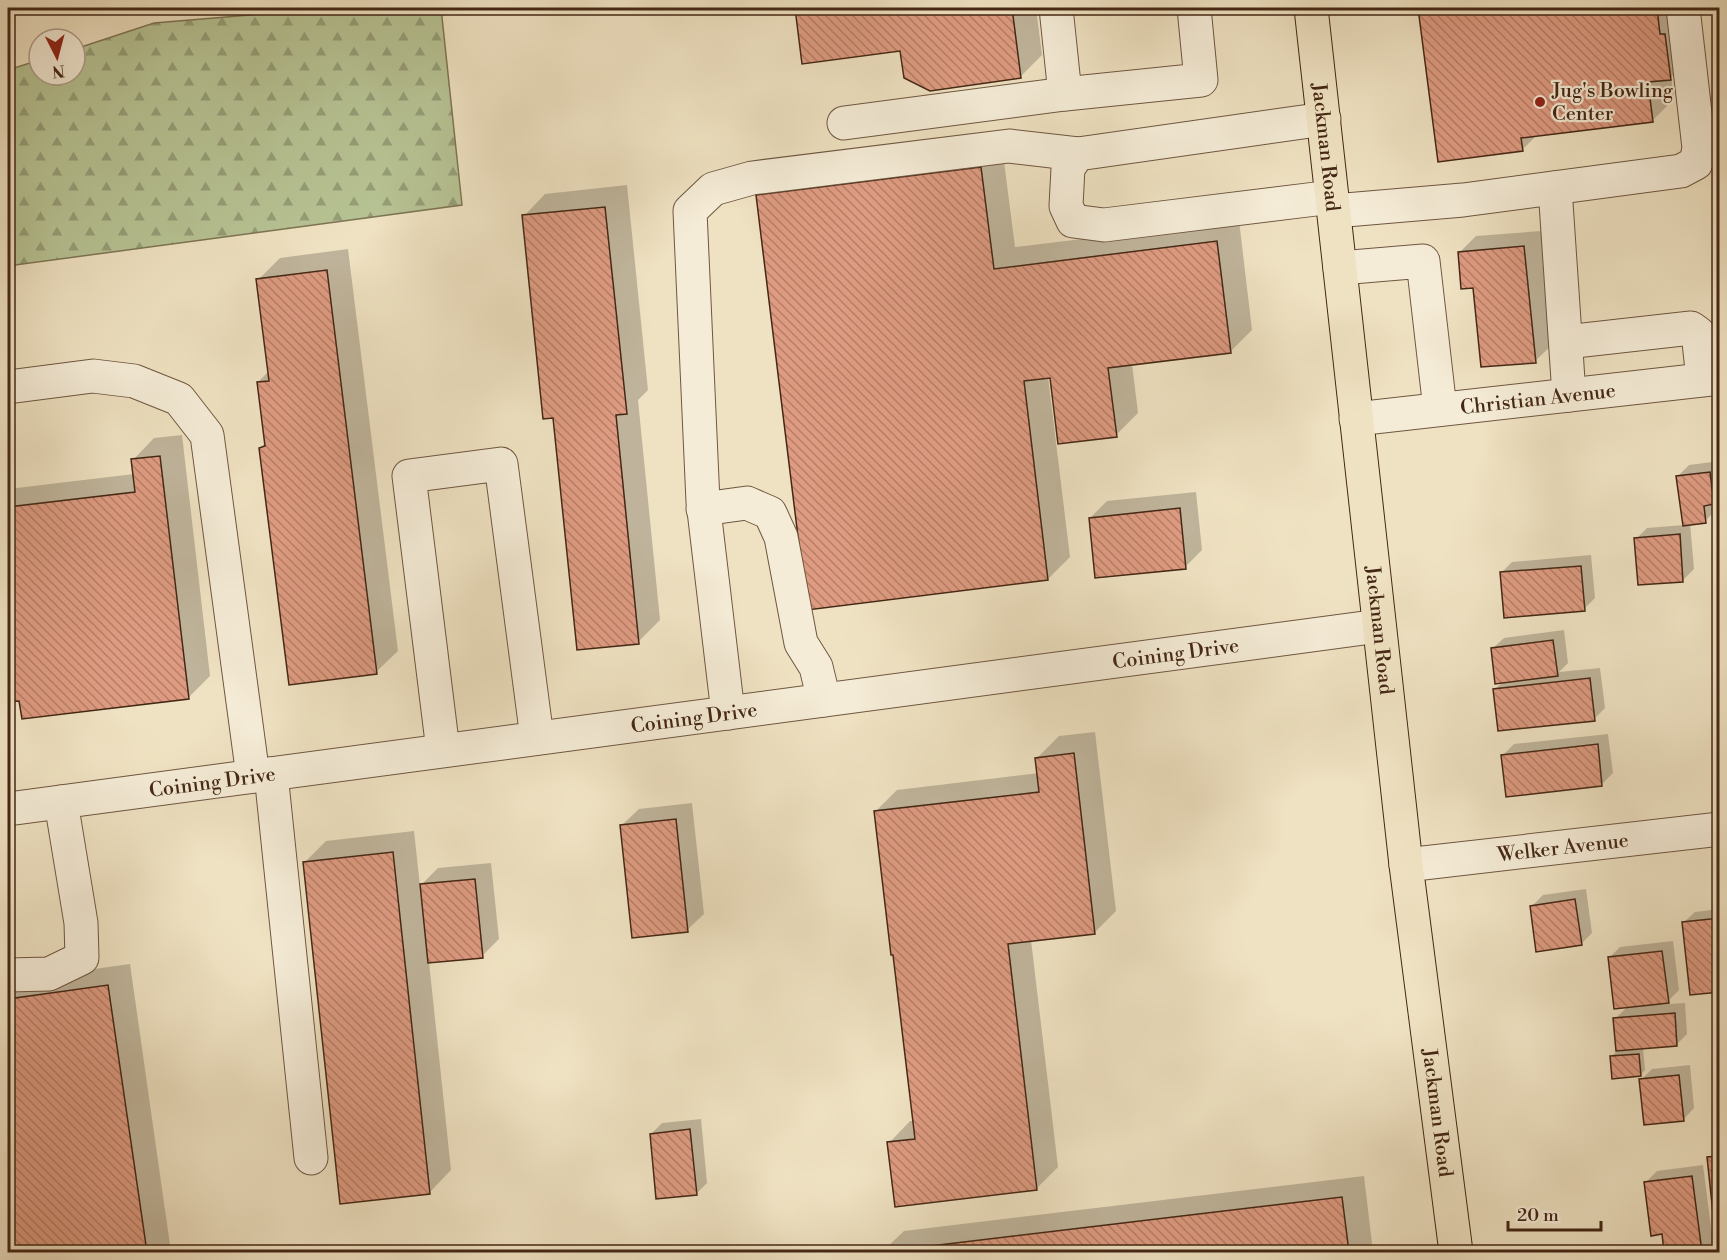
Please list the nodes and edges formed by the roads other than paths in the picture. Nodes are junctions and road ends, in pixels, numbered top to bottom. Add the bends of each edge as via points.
1 (1056, 8) edge
2 (1194, 8) edge
3 (1311, 8) edge
4 (1683, 8) edge
5 (1065, 94) junction
6 (1324, 119) junction
7 (844, 123) dead end
8 (1708, 129) edge
9 (1078, 154) junction
10 (1555, 188) junction
11 (1333, 204) junction
12 (1340, 268) junction
13 (1566, 342) junction
14 (1711, 379) edge
15 (8, 387) edge
16 (1569, 395) junction
17 (1440, 410) junction
18 (1356, 419) junction
19 (703, 509) junction
20 (1379, 626) junction
21 (824, 700) junction
22 (728, 713) junction
23 (537, 738) junction
24 (443, 750) junction
25 (262, 775) junction
26 (60, 802) junction
27 (8, 809) edge
28 (1719, 829) edge
29 (1406, 865) junction
30 (8, 975) edge
31 (311, 1158) dead end
32 (1456, 1252) edge

1 - 5 street
2 - 5 street via 1201,80
3 - 6 main road, Jackman Road
4 - 8 street
5 - 7 street
6 - 9 street
6 - 11 main road, Jackman Road
8 - 10 street via 1696,163 1681,171
9 - 11 street via 1068,168 1066,207 1073,221 1104,225
9 - 19 street via 1009,146 752,178 712,189 690,211
10 - 11 street via 1463,200
10 - 13 street
11 - 12 main road, Jackman Road
12 - 17 street via 1423,261
12 - 18 main road, Jackman Road
13 - 14 street via 1690,328 1698,333
13 - 16 street
14 - 16 street, Christian Avenue
15 - 25 street via 93,376 134,381 179,399 207,435
16 - 17 street, Christian Avenue
17 - 18 street, Christian Avenue
18 - 20 main road, Jackman Road
19 - 21 street via 747,503 770,513 781,537 801,643 816,667
19 - 22 street
20 - 21 street, Coining Drive
20 - 29 main road, Jackman Road
21 - 22 street, Coining Drive
22 - 23 street, Coining Drive
23 - 24 street, Coining Drive
23 - 24 street via 501,464 490,465 409,476
24 - 25 street, Coining Drive
25 - 26 street, Coining Drive
25 - 31 street
26 - 27 street, Coining Drive
26 - 30 street via 81,923 82,958 49,974
28 - 29 street, Welker Avenue
29 - 32 main road, Jackman Road

